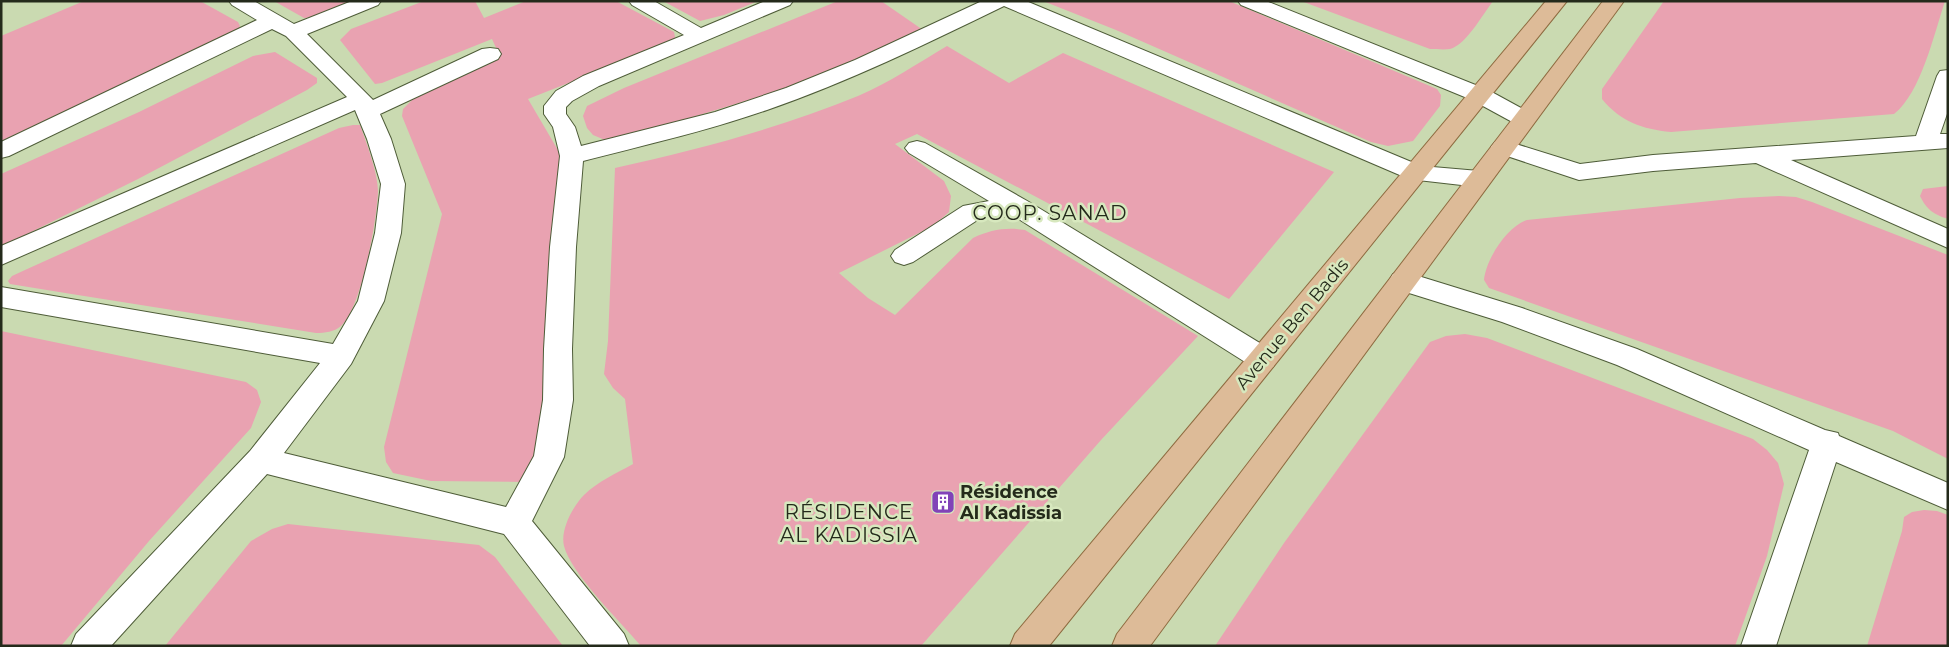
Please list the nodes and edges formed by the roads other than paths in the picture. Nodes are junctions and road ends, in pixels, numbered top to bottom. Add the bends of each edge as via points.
1 (240, 1) edge
2 (371, 1) edge
3 (639, 1) edge
4 (783, 1) edge
5 (999, 1) edge
6 (1008, 1) edge
7 (1065, 1) edge
8 (1248, 1) edge
9 (1557, 1) edge
10 (1614, 1) edge
11 (1044, 17) junction
12 (284, 26) junction
13 (700, 36) junction
14 (490, 54) dead end
15 (1948, 76) edge
16 (1480, 95) junction
17 (365, 105) junction
18 (1524, 119) junction
19 (1937, 141) edge
20 (1503, 147) junction
21 (917, 148) dead end
22 (1, 151) edge
23 (572, 156) junction
24 (1761, 156) junction
25 (1417, 173) junction
26 (1479, 179) junction
27 (1023, 210) junction
28 (1948, 239) edge
29 (1, 256) edge
30 (904, 256) dead end
31 (1402, 281) junction
32 (1, 297) edge
33 (341, 356) junction
34 (1263, 359) junction
35 (1827, 442) junction
36 (261, 460) junction
37 (1948, 497) edge
38 (514, 523) junction
39 (88, 646) edge
40 (612, 646) edge
41 (1027, 646) edge
42 (1129, 646) edge
43 (1758, 646) edge

1 - 12 street
2 - 12 street
3 - 13 street
4 - 13 street
5 - 23 street via 847,71 791,93 723,117
6 - 11 street
7 - 11 street
8 - 16 street
9 - 16 main road, Avenue Ben Badis
10 - 18 main road
11 - 25 street
12 - 17 street
12 - 22 street
13 - 23 street via 591,81 564,96 555,106 555,114 564,127
14 - 17 street
15 - 19 street
16 - 18 street
16 - 25 main road, Avenue Ben Badis
17 - 29 street
17 - 33 street via 393,184 388,233 371,300
18 - 20 main road
19 - 24 street
20 - 24 street via 1579,172
20 - 26 main road
21 - 27 street
23 - 38 street via 560,303 558,400 549,457
24 - 28 street
25 - 26 street
25 - 34 main road, Avenue Ben Badis
26 - 31 main road
27 - 30 street via 998,208 972,212
27 - 34 street
31 - 35 street via 1512,315 1628,357
31 - 42 main road
32 - 33 street
33 - 36 street
34 - 41 main road, Avenue Ben Badis
35 - 37 street
35 - 43 street
36 - 38 street
36 - 39 street
38 - 40 street

